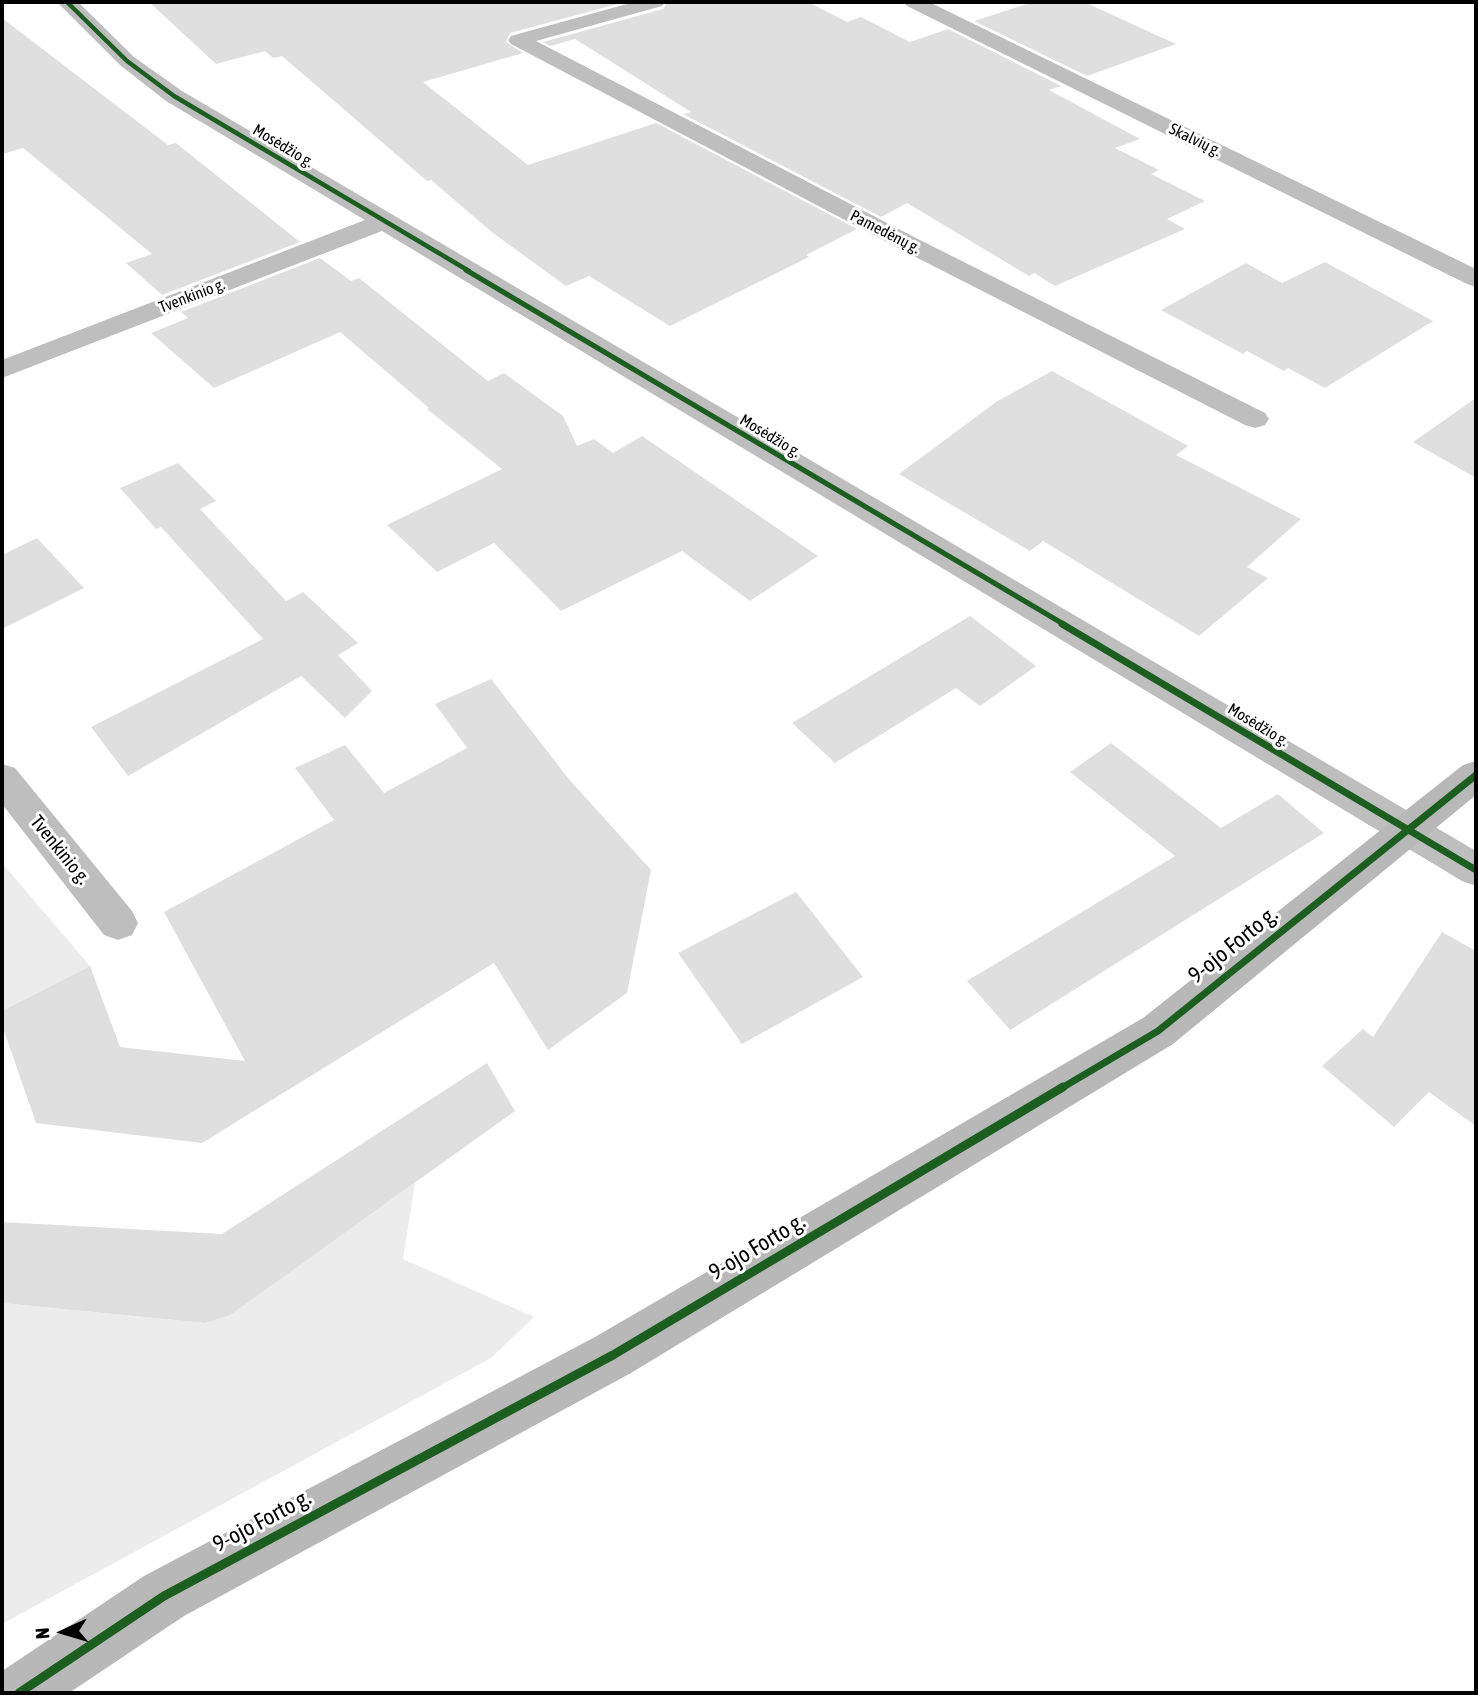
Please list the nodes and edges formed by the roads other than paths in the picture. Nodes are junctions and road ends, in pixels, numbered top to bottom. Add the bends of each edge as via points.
1 (67, 2) edge
2 (655, 2) edge
3 (914, 2) edge
4 (382, 222) junction
5 (1476, 279) edge
6 (2, 370) edge
7 (1255, 419) dead end
8 (1476, 775) edge
9 (2, 778) edge
10 (1407, 830) junction
11 (1476, 870) edge
12 (118, 923) dead end
13 (19, 1693) edge

1 - 4 street, Mosėdžio g. via 127,61 173,96
2 - 7 street, Pamedėnų g. via 518,40
3 - 5 street, Skalvių g.
4 - 6 street, Tvenkinio g.
4 - 10 street, Mosėdžio g.
8 - 10 street, 9-ojo Forto g.
9 - 12 street, Tvenkinio g.
10 - 11 street, Mosėdžio g.
10 - 13 street, 9-ojo Forto g. via 1158,1031 613,1355 164,1595

